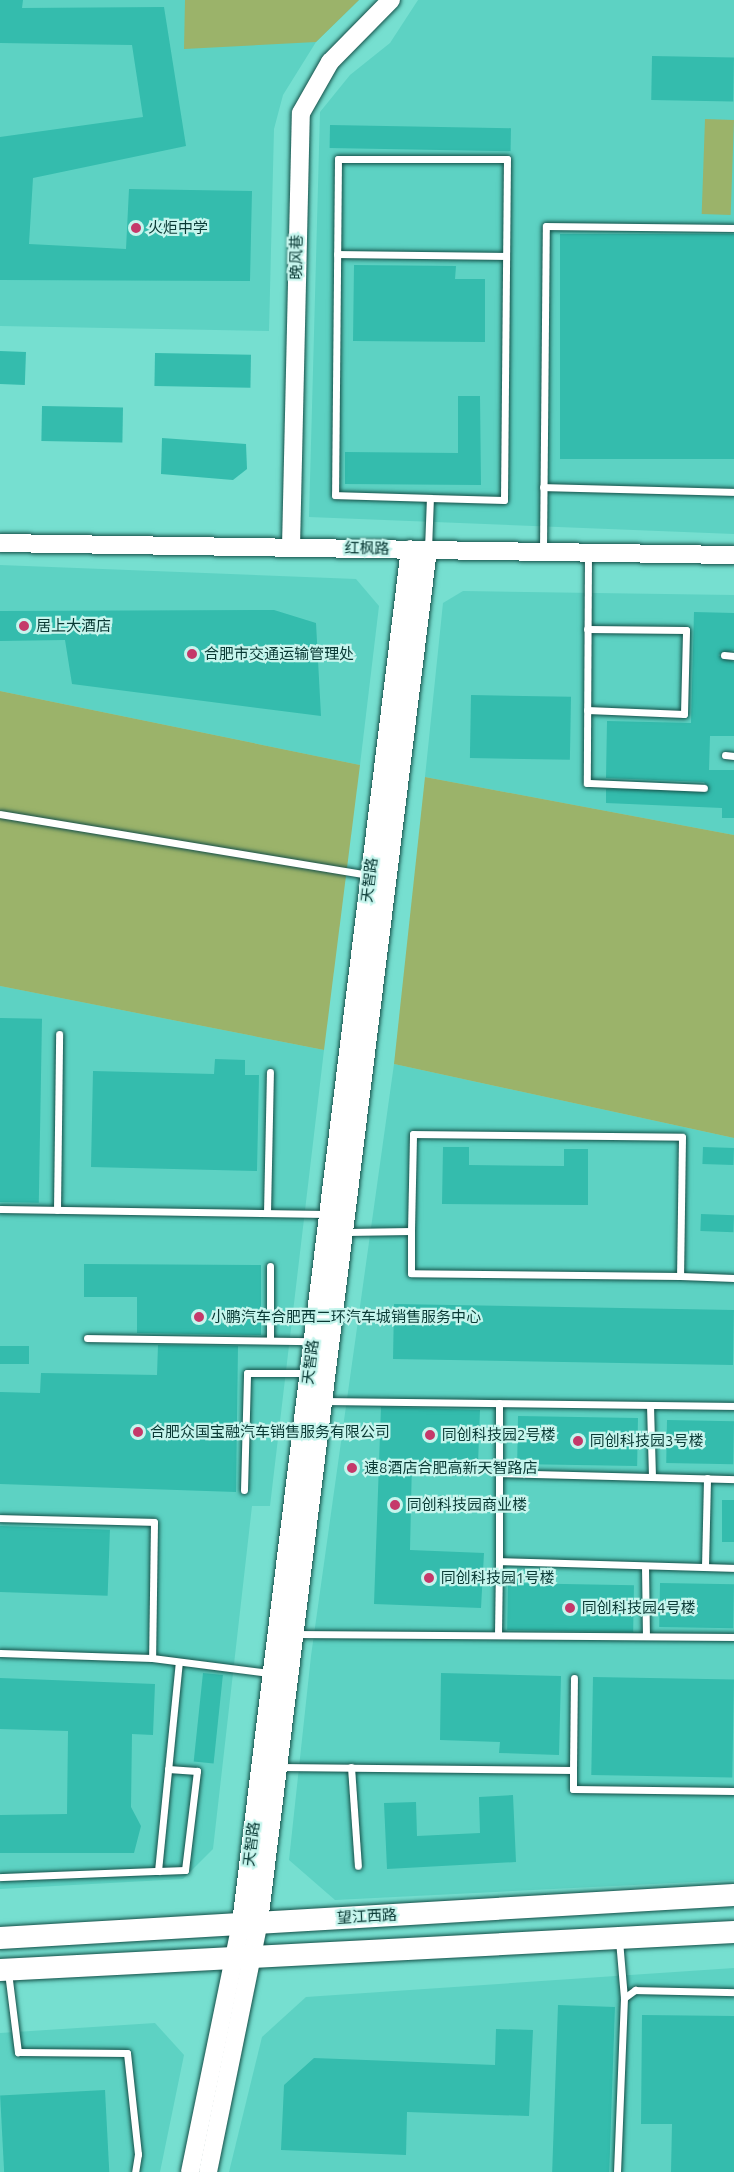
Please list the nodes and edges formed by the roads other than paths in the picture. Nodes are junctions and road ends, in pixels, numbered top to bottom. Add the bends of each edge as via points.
1 (391, 0) edge
2 (734, 228) edge
3 (337, 254) junction
4 (506, 256) junction
5 (543, 487) junction
6 (734, 492) edge
7 (430, 498) junction
8 (0, 543) edge
9 (291, 547) junction
10 (410, 549) junction
11 (428, 549) junction
12 (543, 551) junction
13 (588, 552) junction
14 (734, 555) edge
15 (587, 629) junction
16 (724, 655) dead end
17 (734, 656) edge
18 (587, 710) junction
19 (725, 755) dead end
20 (734, 756) edge
21 (704, 788) dead end
22 (0, 814) edge
23 (370, 875) junction
24 (59, 1034) dead end
25 (270, 1072) dead end
26 (0, 1209) edge
27 (57, 1210) junction
28 (267, 1213) junction
29 (328, 1214) junction
30 (344, 1232) junction
31 (411, 1232) junction
32 (270, 1266) dead end
33 (680, 1276) junction
34 (734, 1278) edge
35 (87, 1338) dead end
36 (270, 1340) junction
37 (313, 1341) junction
38 (309, 1373) junction
39 (323, 1401) junction
40 (499, 1403) junction
41 (650, 1405) junction
42 (734, 1406) edge
43 (499, 1473) junction
44 (652, 1477) junction
45 (707, 1478) junction
46 (734, 1479) edge
47 (244, 1490) dead end
48 (0, 1518) edge
49 (499, 1561) junction
50 (645, 1566) junction
51 (705, 1568) junction
52 (734, 1568) edge
53 (294, 1634) junction
54 (498, 1635) junction
55 (646, 1636) junction
56 (734, 1637) edge
57 (0, 1653) edge
58 (153, 1658) junction
59 (179, 1662) junction
60 (272, 1673) junction
61 (574, 1678) dead end
62 (278, 1767) junction
63 (351, 1767) junction
64 (168, 1769) junction
65 (573, 1770) junction
66 (734, 1791) edge
67 (358, 1866) dead end
68 (158, 1871) junction
69 (0, 1877) edge
70 (734, 1895) edge
71 (250, 1922) junction
72 (734, 1932) edge
73 (0, 1938) edge
74 (619, 1938) junction
75 (243, 1958) junction
76 (4, 1970) edge
77 (734, 1992) edge
78 (624, 1998) junction
79 (135, 2172) edge
80 (190, 2172) edge
81 (208, 2172) edge
82 (617, 2172) edge

1 - 9 street, 晚风巷 via 330,62 301,113
2 - 5 lane via 546,226
3 - 4 lane
3 - 4 lane via 338,159 507,159
3 - 7 lane via 334,495
4 - 7 lane via 504,500
5 - 6 lane
5 - 12 lane
7 - 11 lane
8 - 9 street, 红枫路
9 - 10 street, 红枫路
10 - 11 street, 红枫路
10 - 23 street, 天智路
11 - 12 street, 红枫路
11 - 30 street, 天智路
12 - 13 street, 红枫路
13 - 14 street, 红枫路
13 - 15 lane
15 - 18 lane
15 - 18 lane via 686,630 684,714
16 - 17 lane
18 - 21 lane via 587,783
19 - 20 lane
22 - 23 lane
23 - 29 street, 天智路
24 - 27 lane
25 - 28 lane
26 - 27 lane
27 - 28 lane
28 - 29 lane
29 - 37 street, 天智路
30 - 31 lane
30 - 39 street, 天智路
31 - 33 lane via 411,1273
31 - 33 lane via 413,1134 682,1137
32 - 36 lane
33 - 34 lane
35 - 36 lane
36 - 37 lane
37 - 38 street, 天智路
38 - 47 lane via 247,1373
38 - 60 street, 天智路
39 - 40 lane
39 - 53 street, 天智路
40 - 41 lane
40 - 43 lane
41 - 42 lane
41 - 44 lane
43 - 44 lane
43 - 49 lane
44 - 45 lane
45 - 46 lane
45 - 51 lane
48 - 58 lane via 153,1522
49 - 50 lane
49 - 54 lane
50 - 51 lane
50 - 55 lane
51 - 52 lane
53 - 54 lane
53 - 62 street, 天智路
54 - 55 lane
55 - 56 lane
57 - 58 lane
58 - 59 lane
59 - 60 lane
59 - 64 lane
60 - 71 street, 天智路
61 - 65 lane
62 - 63 lane
62 - 71 street, 天智路
63 - 65 lane
63 - 67 lane
64 - 68 lane
64 - 68 lane via 197,1771 186,1870
65 - 66 lane via 573,1789
68 - 69 lane
70 - 71 main road, 望江西路
71 - 73 main road, 望江西路
71 - 75 street, 天智路
72 - 74 main road
74 - 75 main road
74 - 78 lane
75 - 76 main road
75 - 80 street, 天智路
75 - 81 street, 天智路
76 - 79 lane via 18,2052 127,2053 138,2154
77 - 78 lane via 635,1990
78 - 82 lane

